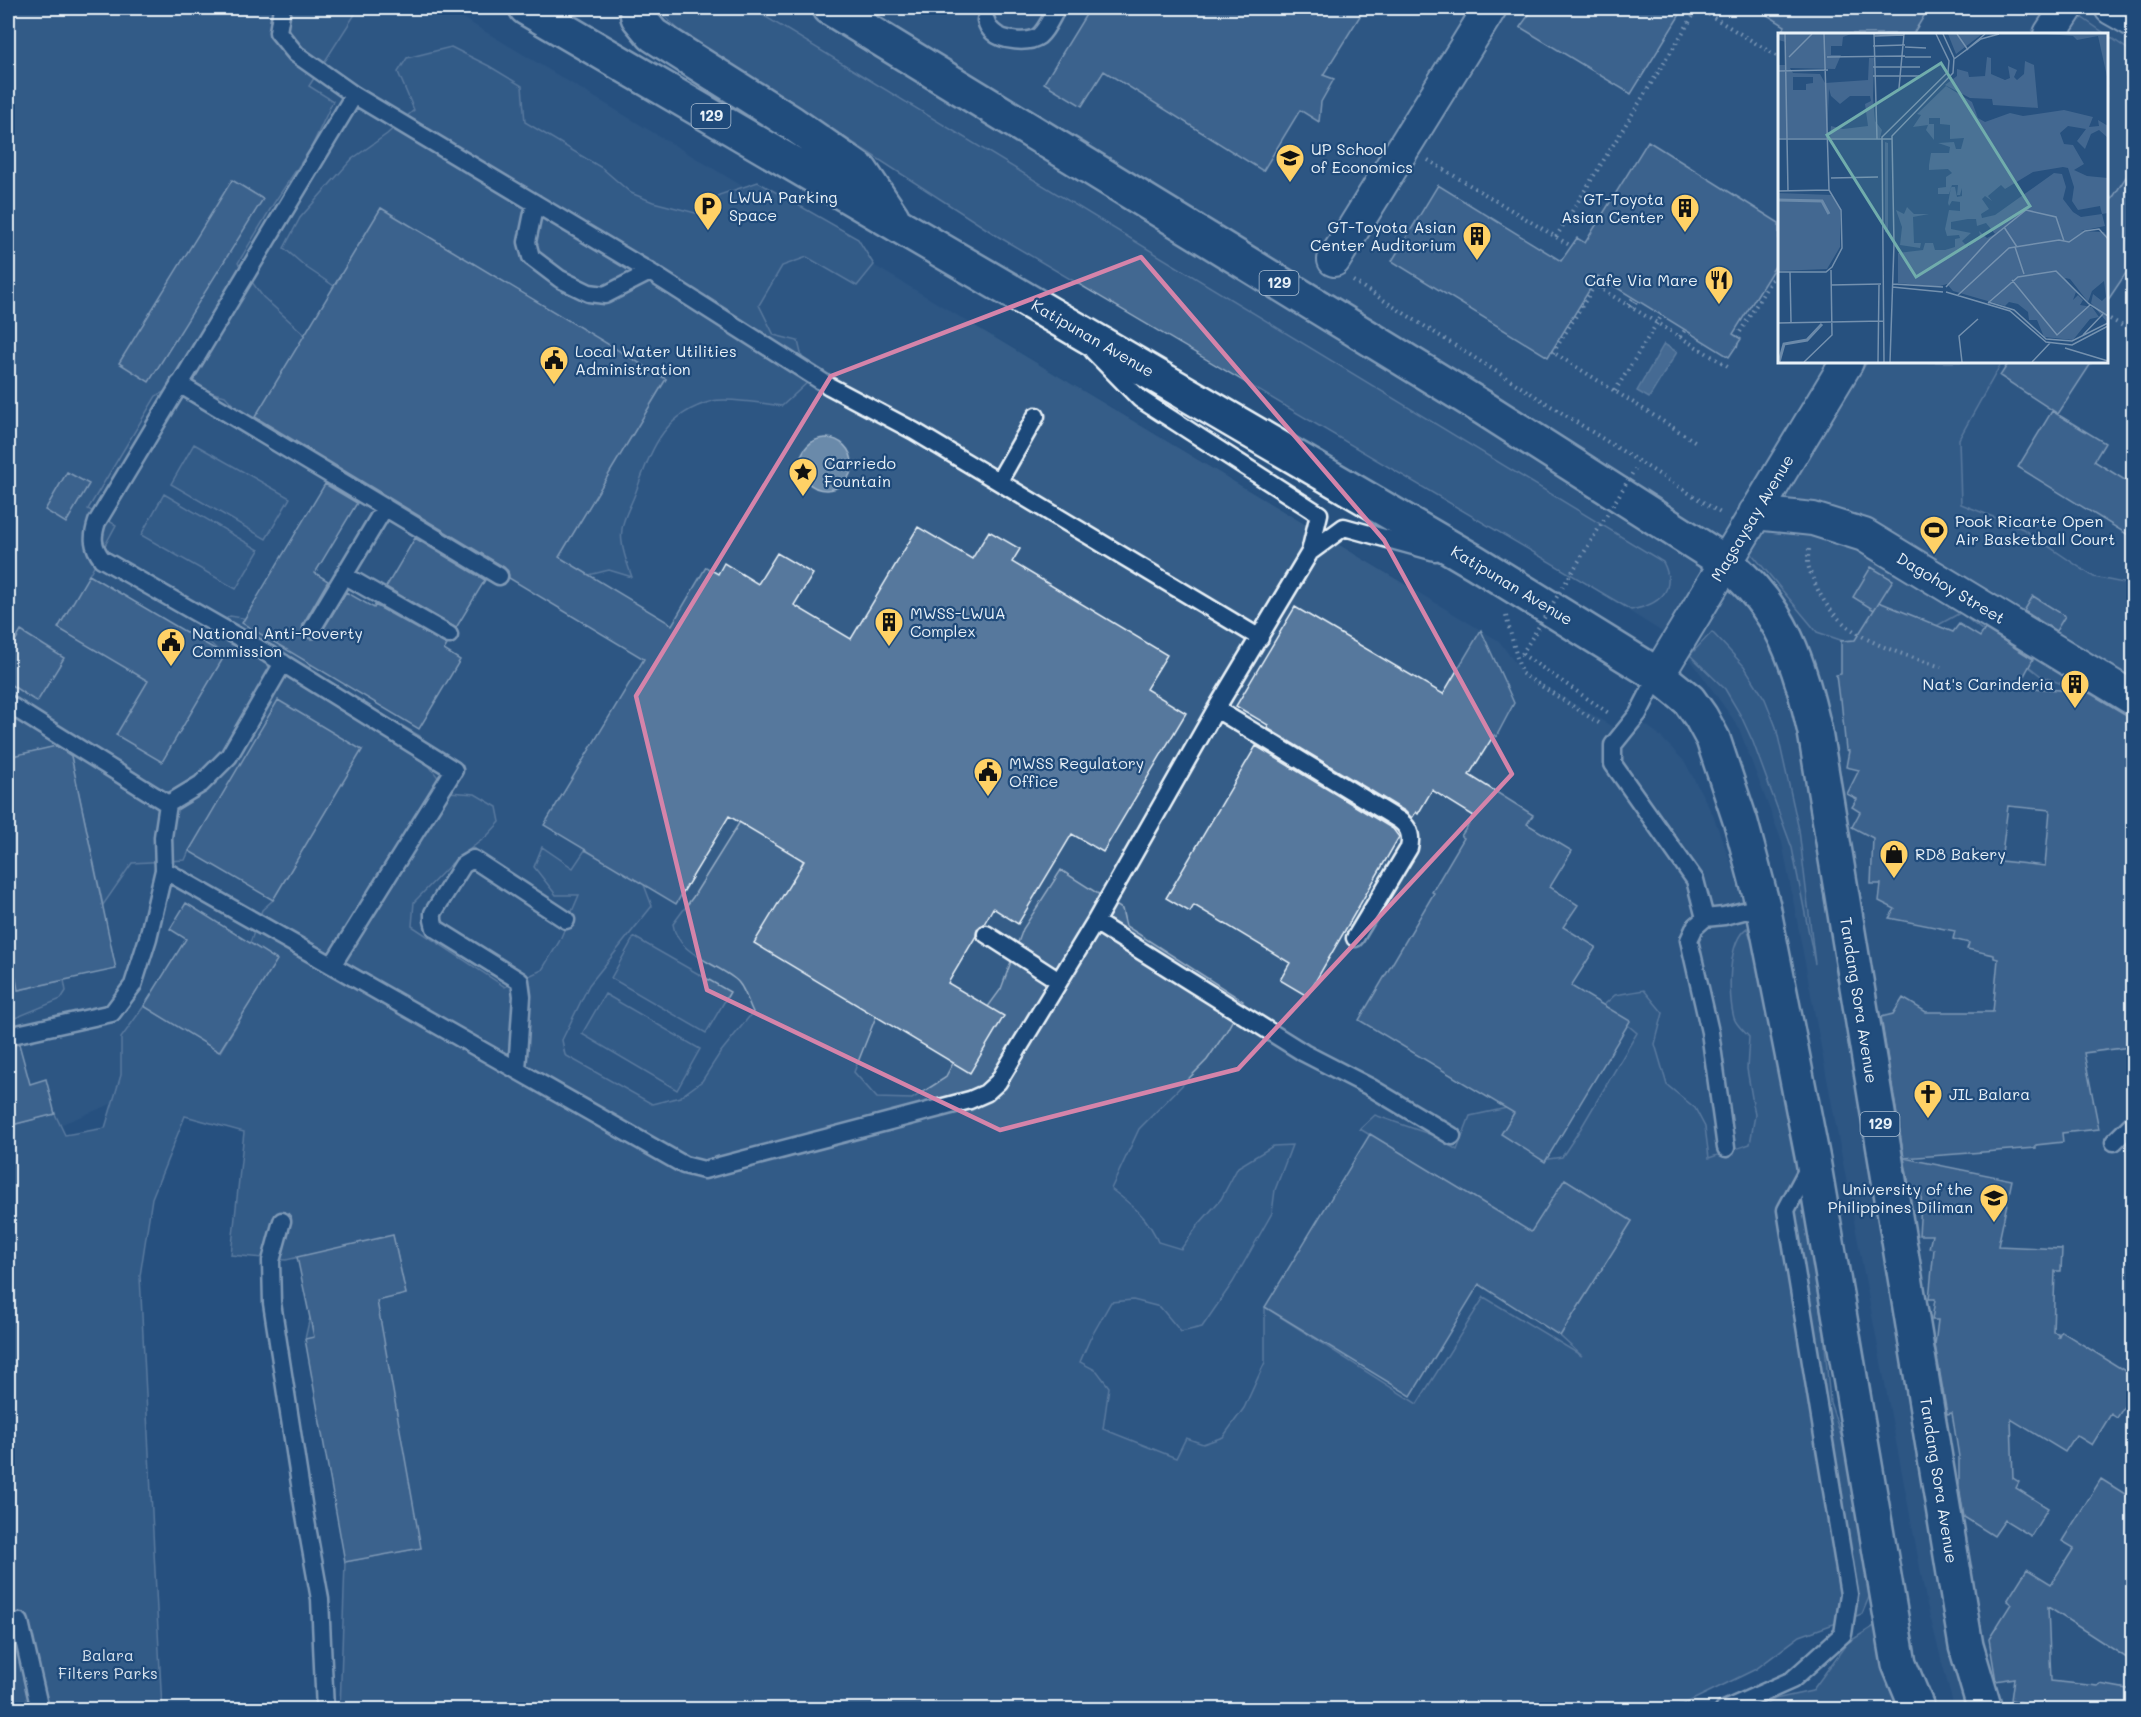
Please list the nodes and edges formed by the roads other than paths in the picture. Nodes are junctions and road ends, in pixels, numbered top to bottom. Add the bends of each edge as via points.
1 (282, 8) edge
2 (526, 8) edge
3 (636, 8) edge
4 (830, 8) edge
5 (1057, 8) edge
6 (1490, 8) edge
7 (2067, 8) edge
8 (2111, 8) edge
9 (986, 20) dead end
10 (2133, 21) edge
11 (2051, 33) edge
12 (354, 95) junction
13 (535, 203) junction
14 (896, 224) junction
15 (1342, 270) road end
16 (650, 272) junction
17 (1060, 318) junction
18 (1846, 363) edge
19 (179, 384) junction
20 (1036, 416) dead end
21 (999, 481) junction
22 (385, 507) junction
23 (1750, 521) junction
24 (1310, 552) junction
25 (1725, 562) junction
26 (1485, 569) junction
27 (344, 575) junction
28 (499, 576) dead end
29 (312, 629) dead end
30 (449, 635) dead end
31 (1260, 638) junction
32 (282, 663) junction
33 (1658, 675) junction
34 (2133, 699) edge
35 (8, 704) edge
36 (1216, 710) junction
37 (168, 804) junction
38 (164, 870) junction
39 (1763, 906) junction
40 (1705, 918) junction
41 (566, 920) dead end
42 (1095, 921) junction
43 (986, 934) dead end
44 (1355, 938) dead end
45 (333, 964) junction
46 (1059, 981) junction
47 (8, 1036) edge
48 (517, 1070) junction
49 (2133, 1122) edge
50 (1452, 1136) dead end
51 (2114, 1142) dead end
52 (1726, 1148) dead end
53 (1813, 1160) junction
54 (282, 1221) dead end
55 (20, 1622) dead end
56 (40, 1710) edge
57 (325, 1710) edge
58 (1724, 1710) edge
59 (1918, 1710) edge
60 (1985, 1710) edge

1 - 12 lane via 278,32 296,54
2 - 14 main road, Katipunan Avenue / 129
3 - 14 main road via 638,17 653,35 861,171
4 - 25 main road, 129 via 1465,397
5 - 9 lane via 1034,39 998,37
6 - 15 street via 1405,147
7 - 11 street
8 - 10 street
12 - 13 lane
12 - 19 lane
13 - 16 lane
13 - 16 lane via 526,242 531,258 560,279 589,293 605,295
14 - 17 main road, Katipunan Avenue / 129
16 - 21 lane via 829,386
17 - 24 lane via 1140,399 1319,514
17 - 26 main road, Katipunan Avenue / 129
18 - 23 street, Magsaysay Avenue
19 - 22 lane
19 - 32 lane via 97,522 94,549 102,559
20 - 21 lane
21 - 31 lane
22 - 27 lane
22 - 28 lane
23 - 25 street, Magsaysay Avenue
23 - 34 street, Dagohoy Street via 1813,519 1864,535
24 - 26 lane via 1344,527
24 - 31 lane
25 - 33 street, Magsaysay Avenue
25 - 60 main road, Tandang Sora Avenue / 129 via 1746,579 1773,613 1803,682 1815,732 1966,1646
26 - 33 main road, Katipunan Avenue / 129
27 - 29 lane
27 - 30 lane
31 - 36 lane
32 - 37 lane via 229,756 201,784
32 - 45 lane via 454,770
33 - 39 main road, 129 via 1689,700 1713,739 1742,823
33 - 40 lane via 1638,714 1613,745 1613,764 1695,880
35 - 37 lane
36 - 42 lane
36 - 44 lane via 1399,820 1408,830 1409,848
37 - 38 lane
38 - 45 lane
38 - 47 lane via 133,985 112,1013
39 - 40 lane
39 - 53 main road, 129
40 - 52 lane via 1689,940 1710,1032
41 - 48 lane via 473,859 463,865 433,913 435,928 520,981
42 - 46 lane
42 - 50 lane via 1304,1053
43 - 46 lane
45 - 48 lane
46 - 48 lane via 999,1082 986,1093 704,1170 684,1165
49 - 51 lane
53 - 58 lane via 1786,1210 1850,1594 1843,1634 1792,1680
53 - 59 main road, 129 via 1899,1664
54 - 57 lane via 271,1262 272,1303 320,1599
55 - 56 lane

